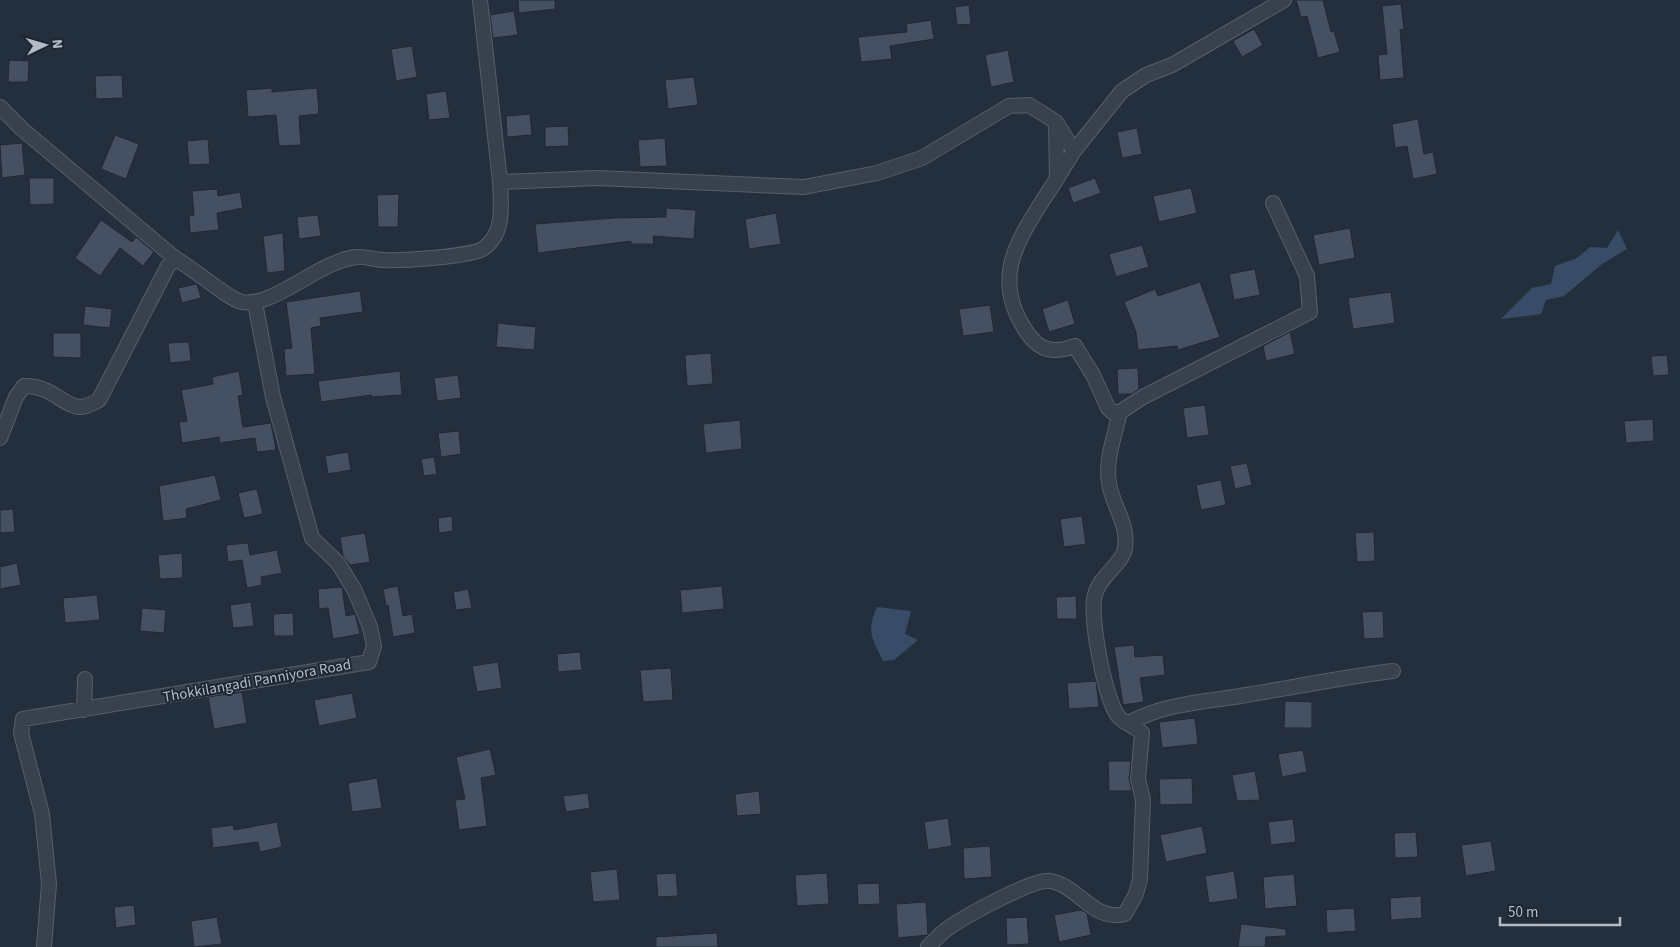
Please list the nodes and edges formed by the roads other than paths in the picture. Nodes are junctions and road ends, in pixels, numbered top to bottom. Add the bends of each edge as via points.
1 (480, 0) edge
2 (1284, 0) edge
3 (0, 107) edge
4 (1056, 122) junction
5 (1074, 151) junction
6 (1057, 179) junction
7 (500, 182) junction
8 (1272, 203) dead end
9 (176, 259) junction
10 (255, 303) junction
11 (1120, 412) junction
12 (0, 438) edge
13 (1392, 671) dead end
14 (85, 679) dead end
15 (84, 710) junction
16 (1129, 723) junction
17 (44, 947) edge
18 (928, 947) edge

1 - 7 street
2 - 5 street via 1122,91
3 - 9 street
4 - 5 street
4 - 6 street
4 - 7 street via 1029,105 1009,106 922,158 877,173 804,187 597,178
5 - 6 street
6 - 11 street via 1021,233 1010,261 1009,284 1016,313 1029,336 1044,348 1059,352 1075,346 1094,375 1108,408 1112,412
7 - 10 street via 501,214 495,237 482,249 460,255 384,261 357,257 331,264
8 - 11 street via 1307,276 1310,312 1151,392
9 - 10 street via 239,302
9 - 12 street via 168,266 99,400 78,407 38,385 24,386 16,397
10 - 15 street, Thokkilangadi Panniyora Road via 272,397 312,538 338,563 355,591 374,646 369,662
11 - 16 street via 1108,465 1109,484 1123,518 1125,548 1122,557 1100,582 1094,596 1094,609 1110,704 1119,718
13 - 16 street via 1186,702
14 - 15 street
15 - 17 street, Thokkilangadi Panniyora Road via 23,719 21,733 42,814 49,884
16 - 18 street via 1142,733 1138,779 1143,800 1140,879 1125,914 1113,917 1096,910 1078,894 1051,881 1034,883 968,916 945,930

